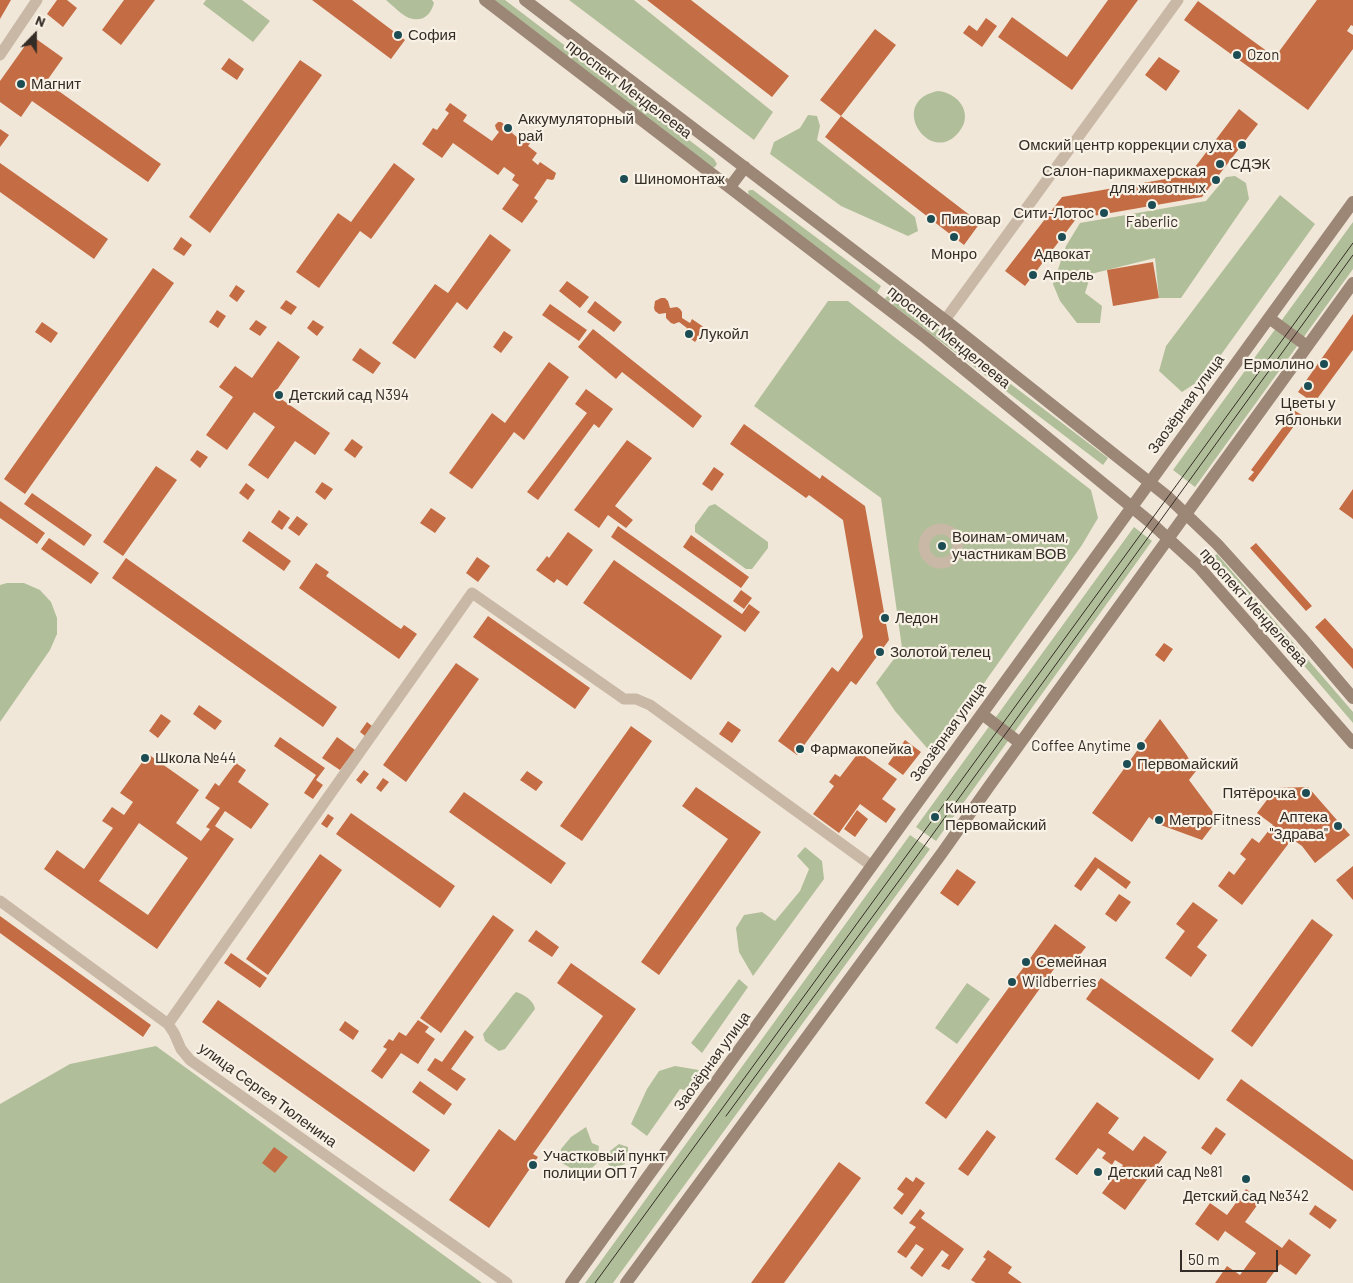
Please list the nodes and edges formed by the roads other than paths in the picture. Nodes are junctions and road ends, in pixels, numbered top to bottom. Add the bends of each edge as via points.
1 (37, 0) edge
2 (485, 0) edge
3 (525, 0) edge
4 (1178, 0) edge
5 (0, 54) edge
6 (745, 167) junction
7 (730, 187) junction
8 (1353, 202) edge
9 (1353, 283) edge
10 (1269, 318) junction
11 (945, 320) junction
12 (1307, 346) junction
13 (1149, 483) junction
14 (1132, 507) junction
15 (1186, 514) junction
16 (1168, 538) junction
17 (1353, 698) edge
18 (982, 714) junction
19 (1020, 743) junction
20 (1353, 743) edge
21 (872, 866) junction
22 (0, 901) edge
23 (168, 1024) junction
24 (507, 1283) edge
25 (571, 1283) edge
26 (626, 1283) edge

1 - 5 street
2 - 7 main road, проспект Менделеева
3 - 6 main road, проспект Менделеева
4 - 11 street
6 - 7 main road
6 - 11 main road, проспект Менделеева
7 - 14 main road, проспект Менделеева via 926,338
8 - 10 main road, Заозёрная улица
9 - 12 main road
10 - 12 main road
10 - 13 main road, Заозёрная улица
11 - 13 main road, проспект Менделеева
12 - 15 main road
13 - 14 main road, Заозёрная улица
13 - 15 main road, проспект Менделеева
14 - 16 main road, проспект Менделеева
14 - 18 main road, Заозёрная улица
15 - 16 main road
15 - 17 main road, проспект Менделеева via 1223,551
16 - 19 main road
16 - 20 main road, проспект Менделеева via 1199,567
18 - 19 main road
18 - 21 main road, Заозёрная улица
19 - 26 main road
21 - 23 street via 650,705 636,698 624,699 472,593
21 - 25 main road, Заозёрная улица
22 - 23 street, улица Сергея Тюленина
23 - 24 street, улица Сергея Тюленина via 190,1060

